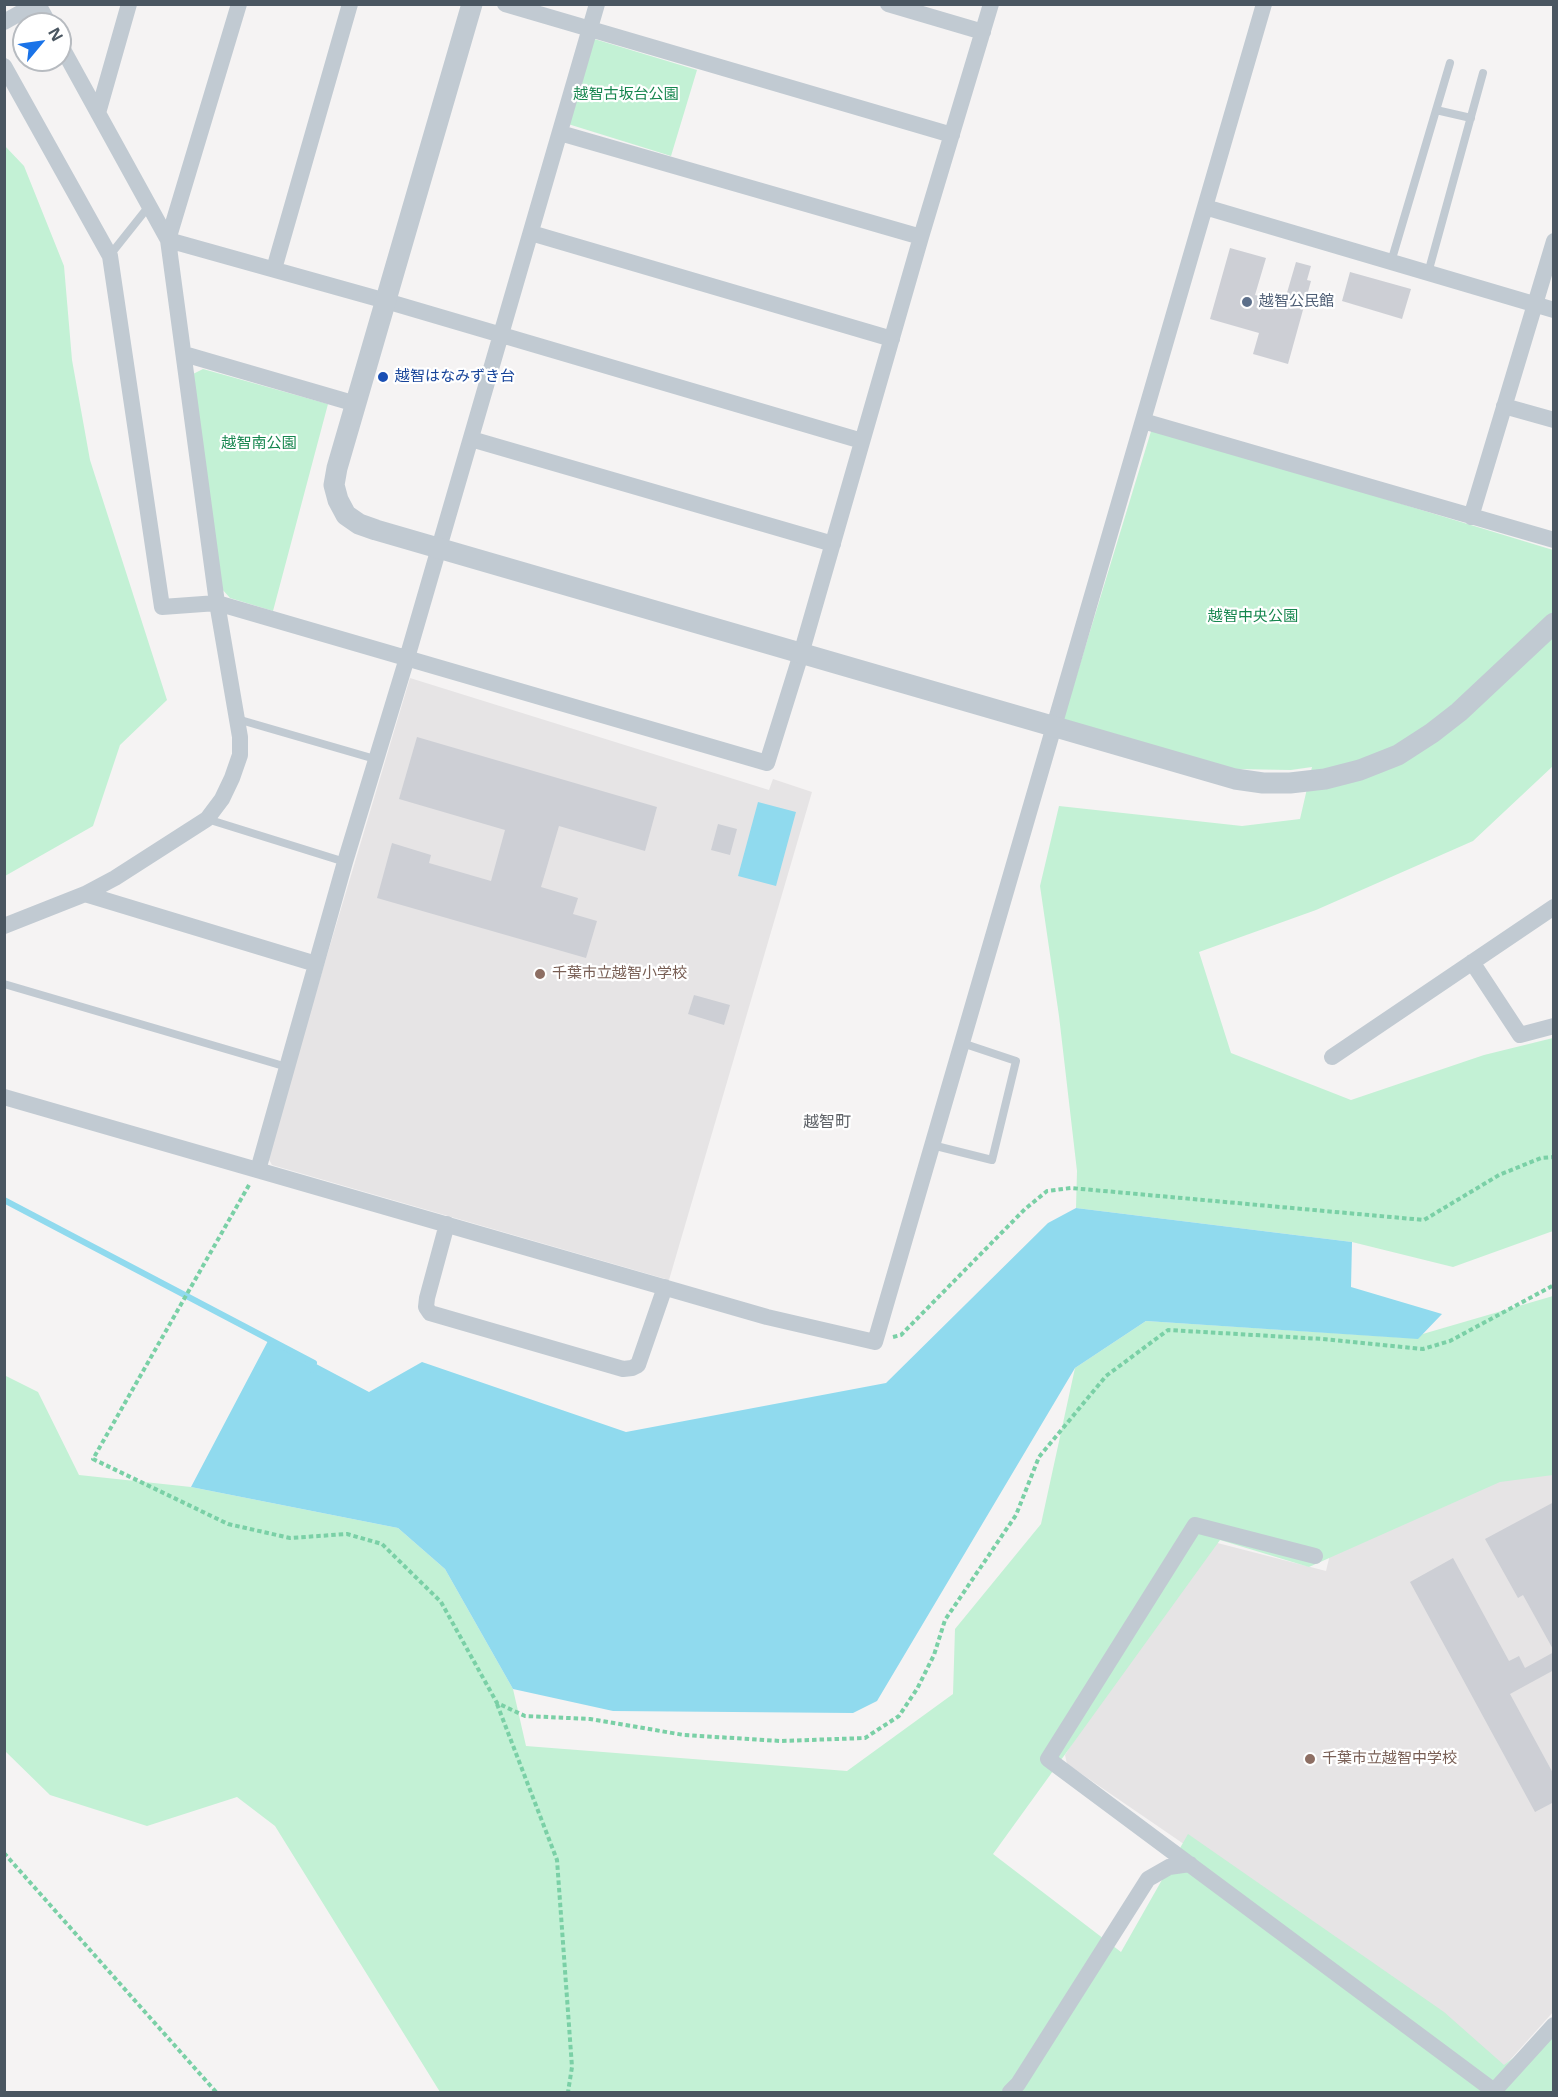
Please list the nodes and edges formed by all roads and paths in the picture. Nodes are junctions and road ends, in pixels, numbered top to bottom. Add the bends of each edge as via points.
1 (37, 4) edge
2 (129, 4) edge
3 (239, 4) edge
4 (350, 4) edge
5 (472, 4) edge
6 (505, 4) edge
7 (597, 4) edge
8 (888, 4) edge
9 (991, 4) edge
10 (1264, 4) edge
11 (4, 22) edge
12 (590, 29) junction
13 (983, 32) junction
14 (1450, 63) dead end
15 (4, 66) edge
16 (72, 66) edge
17 (1484, 73) dead end
18 (1436, 110) junction
19 (98, 113) junction
20 (1471, 118) junction
21 (560, 133) junction
22 (952, 135) junction
23 (149, 206) junction
24 (1205, 207) junction
25 (531, 233) junction
26 (921, 237) junction
27 (168, 240) junction
28 (1554, 241) edge
29 (110, 256) junction
30 (1391, 262) junction
31 (274, 269) junction
32 (1428, 273) junction
33 (386, 301) junction
34 (1535, 304) junction
35 (1554, 310) edge
36 (501, 336) junction
37 (892, 339) junction
38 (184, 354) junction
39 (356, 404) junction
40 (1504, 406) junction
41 (1554, 420) edge
42 (1143, 421) junction
43 (471, 439) junction
44 (862, 441) junction
45 (1471, 518) junction
46 (1554, 540) edge
47 (833, 543) junction
48 (439, 548) junction
49 (217, 603) junction
50 (1554, 623) edge
51 (801, 654) junction
52 (407, 658) junction
53 (236, 719) junction
54 (1054, 727) junction
55 (375, 759) junction
56 (207, 819) junction
57 (345, 862) junction
58 (85, 894) junction
59 (1554, 907) edge
60 (4, 926) edge
61 (1472, 962) junction
62 (316, 964) junction
63 (4, 984) edge
64 (1554, 1026) edge
65 (962, 1043) junction
66 (1332, 1057) dead end
67 (287, 1067) junction
68 (4, 1097) edge
69 (932, 1145) junction
70 (1554, 1157) edge
71 (258, 1170) junction
72 (447, 1224) junction
73 (1554, 1285) edge
74 (664, 1287) junction
75 (875, 1342) junction
76 (1315, 1556) dead end
77 (497, 1704) junction
78 (4, 1853) edge
79 (1190, 1864) junction
80 (1554, 2025) edge
81 (216, 2092) edge
82 (568, 2092) edge
83 (1010, 2092) edge

1 - 11 street
2 - 19 street
3 - 27 street
4 - 31 street
5 - 33 street
6 - 12 street
7 - 12 street
8 - 13 street
9 - 13 street
10 - 24 street
12 - 21 street
12 - 22 street
13 - 22 street
14 - 18 lane
15 - 29 street
16 - 19 street
17 - 20 lane
18 - 20 lane
18 - 30 lane
19 - 23 street
20 - 32 lane
21 - 25 street
21 - 26 street
22 - 26 street
23 - 27 street
23 - 29 lane
24 - 30 street
24 - 42 street
25 - 36 street
25 - 37 street
26 - 37 street
27 - 31 street
27 - 38 street
28 - 34 street
29 - 49 street via 162,608
30 - 32 street
31 - 33 street
32 - 34 street
33 - 36 street
33 - 39 street
34 - 35 street
34 - 40 street
36 - 43 street
36 - 44 street
37 - 44 street
38 - 39 street
38 - 49 street
39 - 48 street via 334,486 346,515 359,524
40 - 41 street
40 - 45 street
42 - 45 street
42 - 54 street
43 - 47 street
43 - 48 street
44 - 47 street
45 - 46 street
47 - 51 street
48 - 51 street
48 - 52 street
49 - 52 street
49 - 53 street
50 - 54 street via 1432,733 1398,754 1360,770 1325,778 1290,783 1235,779
51 - 52 street via 767,763
51 - 54 street
52 - 55 street
53 - 55 lane
53 - 56 street via 240,755 222,799
54 - 65 street
55 - 57 street
56 - 57 lane
56 - 58 street
57 - 62 street
58 - 60 street
58 - 62 street
59 - 61 street
61 - 64 street via 1520,1035
61 - 66 street
62 - 67 street
63 - 67 lane
65 - 69 street
65 - 69 lane via 1016,1061 992,1160
67 - 71 street
68 - 71 street
69 - 75 street
70 - 75 path via 1499,1175 1424,1220 1071,1188 1047,1191 901,1335
71 - 72 street
71 - 77 path via 93,1459 228,1524 290,1538 347,1534 382,1544 441,1602
72 - 74 street
72 - 74 street via 426,1307 430,1313 623,1369 632,1368 638,1365
73 - 77 path via 1450,1341 1424,1349 1168,1330 1106,1376 1039,1457 1016,1515 945,1620 917,1689 899,1716 865,1738 781,1741 684,1735 590,1719 525,1716
74 - 75 street via 767,1317
76 - 79 street via 1195,1525 1048,1759
77 - 82 path via 557,1860 572,2067
78 - 81 path
79 - 80 street via 1494,2091
79 - 83 street via 1169,1867 1148,1879

